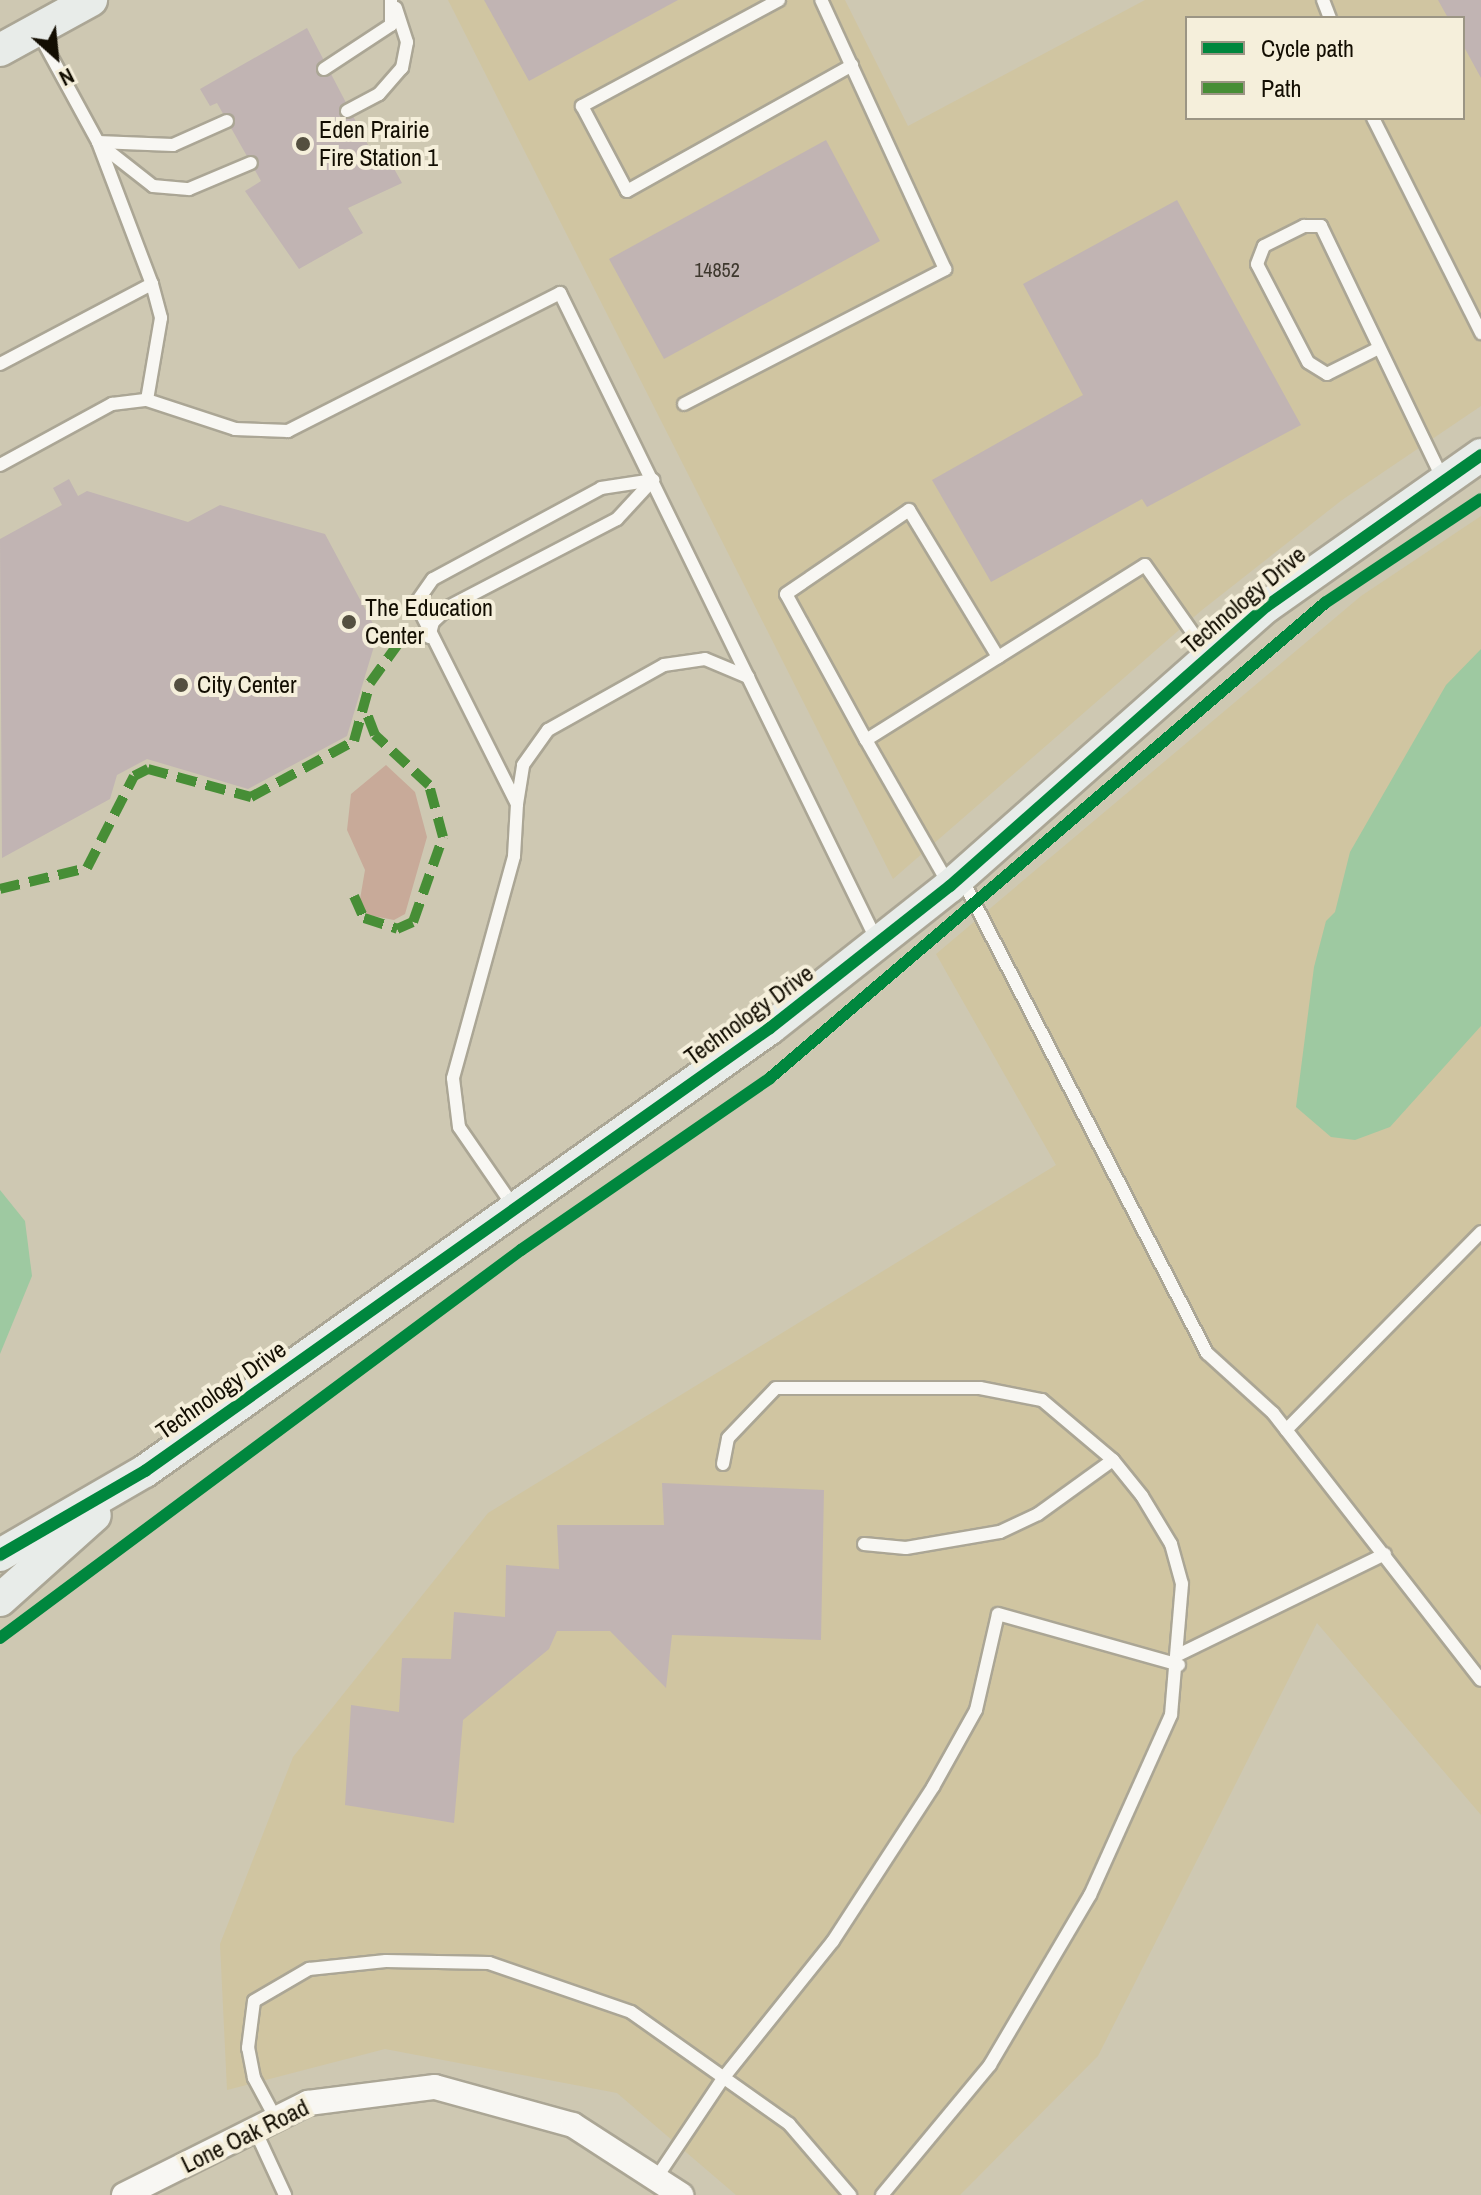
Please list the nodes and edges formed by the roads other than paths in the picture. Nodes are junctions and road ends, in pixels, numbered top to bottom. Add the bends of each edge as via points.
1 (91, 0) edge
2 (779, 0) edge
3 (821, 0) edge
4 (394, 4) edge
5 (36, 30) junction
6 (0, 50) edge
7 (852, 65) junction
8 (324, 69) dead end
9 (347, 111) dead end
10 (1374, 120) edge
11 (227, 121) dead end
12 (98, 142) junction
13 (251, 163) dead end
14 (152, 284) junction
15 (1481, 333) edge
16 (1379, 348) junction
17 (0, 364) edge
18 (147, 400) junction
19 (684, 404) dead end
20 (1481, 455) edge
21 (0, 465) edge
22 (653, 480) junction
23 (1443, 480) junction
24 (429, 637) junction
25 (1209, 656) junction
26 (998, 657) junction
27 (748, 677) junction
28 (866, 740) junction
29 (517, 804) junction
30 (955, 881) junction
31 (879, 945) junction
32 (516, 1209) junction
33 (1481, 1232) edge
34 (1286, 1430) junction
35 (1113, 1460) junction
36 (723, 1464) dead end
37 (145, 1471) junction
38 (864, 1544) dead end
39 (1385, 1554) junction
40 (0, 1555) edge
41 (0, 1600) edge
42 (1179, 1660) junction
43 (1481, 1680) edge
44 (724, 2077) junction
45 (265, 2124) junction
46 (657, 2177) junction
47 (158, 2188) edge
48 (124, 2195) edge
49 (285, 2195) edge
50 (681, 2195) edge
51 (850, 2195) edge
52 (882, 2195) edge

1 - 5 street
2 - 7 lane via 582,106 627,191
3 - 7 lane
4 - 8 lane via 391,25 371,43
4 - 9 lane via 407,42 402,68 379,94
5 - 6 street
5 - 12 lane
7 - 19 lane via 945,269
10 - 15 lane
11 - 12 lane via 173,145
12 - 13 lane via 125,170 153,186 189,189
12 - 14 lane
14 - 17 lane
14 - 18 lane via 161,318
16 - 16 lane via 1321,226 1304,226 1264,246 1257,264 1308,362 1327,374
16 - 23 lane
18 - 21 lane via 112,404
18 - 22 lane via 235,429 288,431 560,293
20 - 23 street, Technology Drive
22 - 24 lane via 617,519 450,606 433,622
22 - 24 lane via 601,488 433,579 416,603
22 - 27 lane
23 - 25 street, Technology Drive via 1328,559
24 - 29 lane
25 - 26 lane via 1145,565
25 - 30 street, Technology Drive
26 - 28 lane
26 - 28 lane via 909,510 786,594
27 - 29 lane via 705,659 664,665 548,730 523,765
27 - 31 lane
28 - 30 lane
29 - 32 lane via 514,856 453,1078 459,1127
30 - 31 street, Technology Drive
30 - 34 lane via 1207,1353
31 - 32 street, Technology Drive
32 - 37 street, Technology Drive
33 - 34 lane
34 - 39 lane
35 - 36 lane via 1042,1400 980,1388 820,1384 776,1388 728,1438
35 - 38 lane via 1038,1514 1000,1532 906,1548
35 - 42 lane via 1171,1544 1182,1584
37 - 40 street, Technology Drive
37 - 41 street, Technology Drive
39 - 42 lane
39 - 43 lane
42 - 44 lane via 998,1614 976,1710 933,1787 833,1941
42 - 52 lane via 1171,1715 1090,1895 990,2065
44 - 45 lane via 631,2012 489,1963 386,1961 309,1969 254,2001 248,2048
44 - 46 lane
44 - 51 lane via 789,2124
45 - 46 street, Lone Oak Road via 308,2103 435,2087 573,2125
45 - 47 street, Lone Oak Road
45 - 49 lane
46 - 50 street, Lone Oak Road
47 - 48 street, Lone Oak Road

